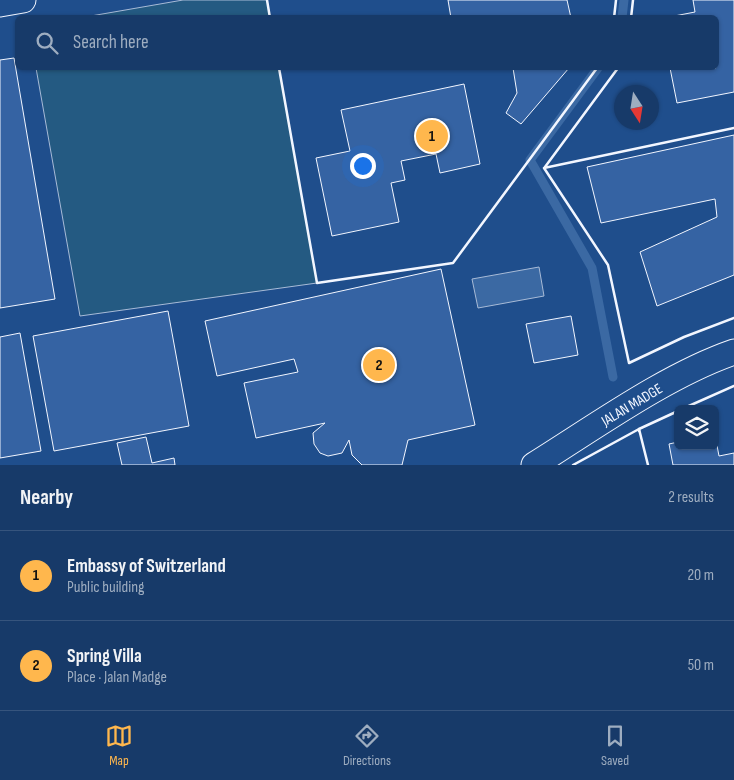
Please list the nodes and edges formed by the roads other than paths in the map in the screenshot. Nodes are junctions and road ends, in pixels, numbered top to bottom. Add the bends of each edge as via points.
1 (24, 0) edge
2 (0, 4) edge
3 (734, 352) edge
4 (534, 465) edge

1 - 2 street
3 - 4 street, JALAN MADGE via 706,362

